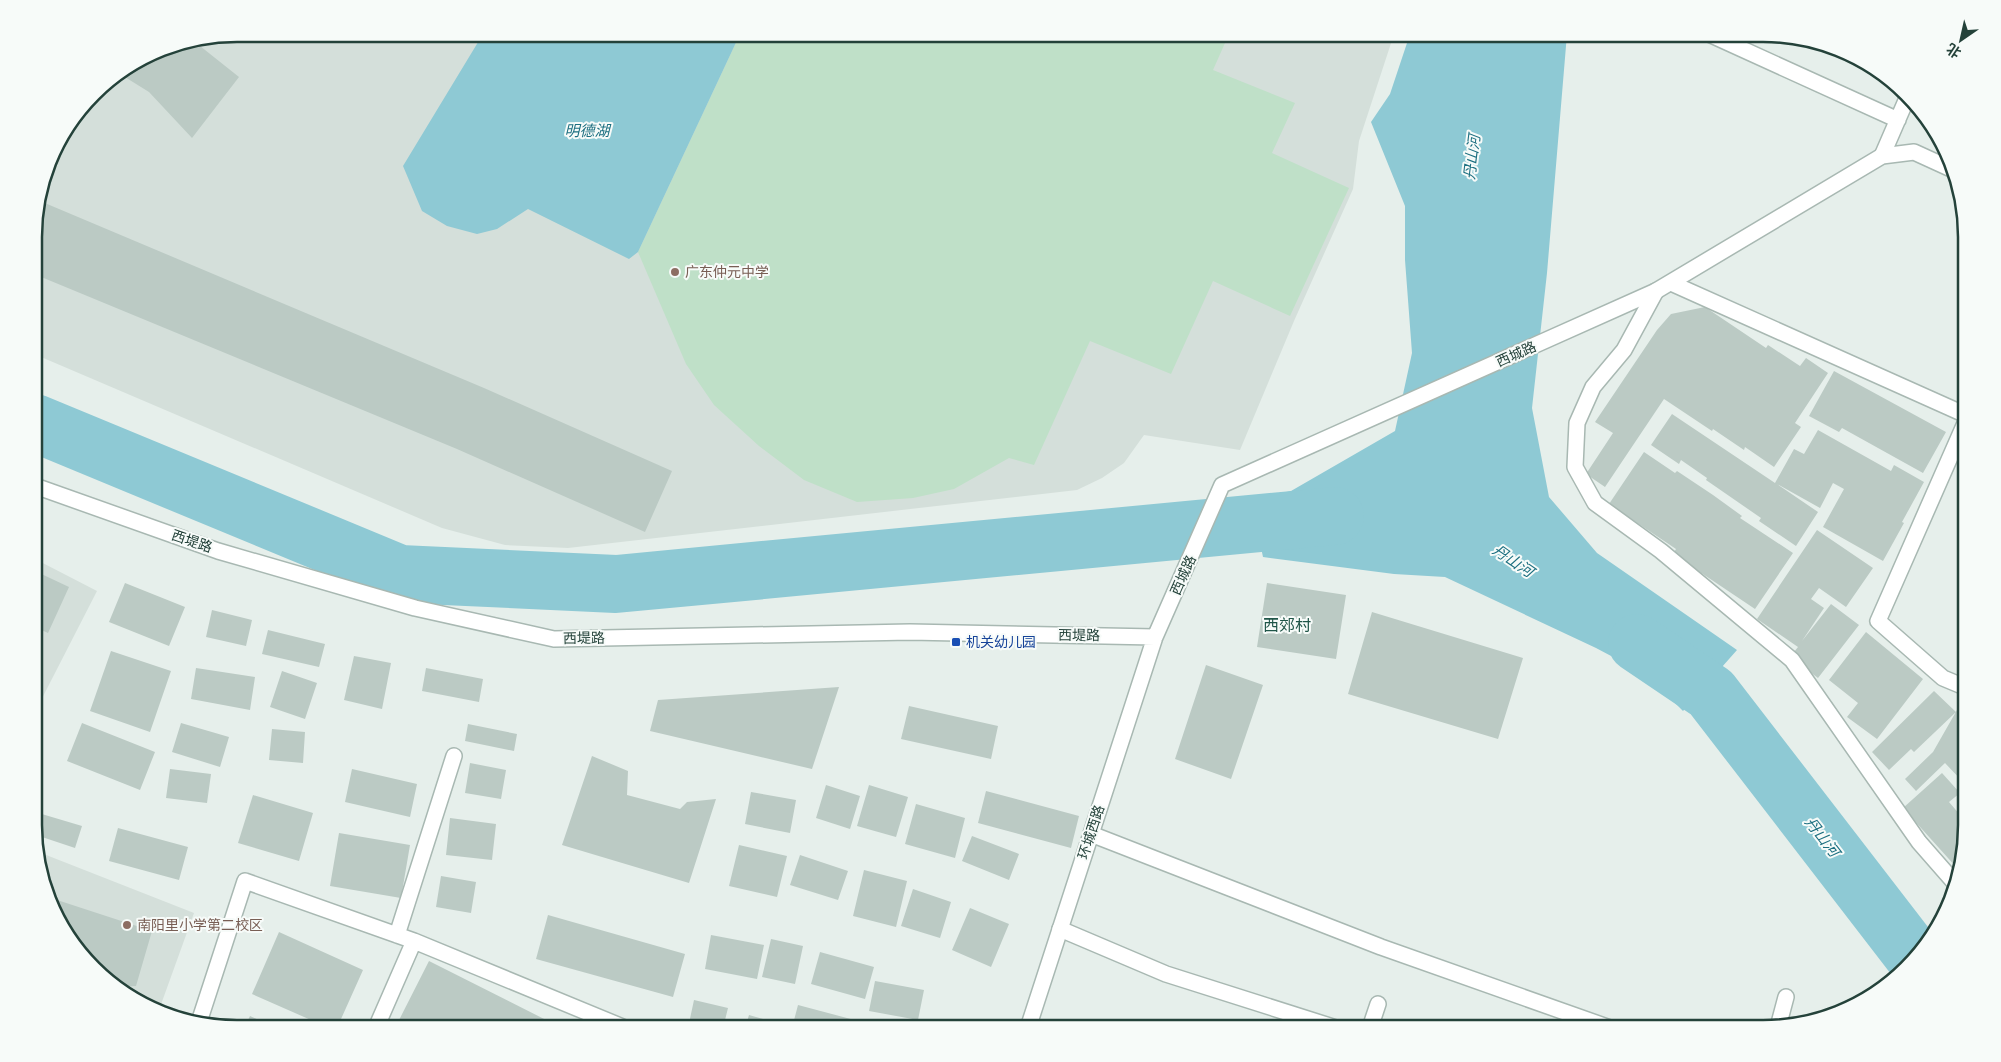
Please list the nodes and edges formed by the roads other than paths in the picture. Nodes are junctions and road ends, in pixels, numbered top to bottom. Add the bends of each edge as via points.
1 (1726, 42) edge
2 (1905, 104) edge
3 (1898, 120) junction
4 (1882, 156) junction
5 (1945, 166) edge
6 (1671, 283) junction
7 (1656, 291) junction
8 (1958, 410) edge
9 (1958, 439) edge
10 (42, 488) edge
11 (1155, 637) junction
12 (1958, 684) edge
13 (454, 756) dead end
14 (1091, 834) junction
15 (1951, 878) edge
16 (1060, 929) junction
17 (397, 935) junction
18 (414, 941) junction
19 (1786, 997) dead end
20 (1378, 1004) dead end
21 (201, 1016) edge
22 (1780, 1019) edge
23 (379, 1020) edge
24 (606, 1020) edge
25 (1031, 1020) edge
26 (1311, 1020) edge
27 (1373, 1020) edge
28 (1587, 1020) edge

1 - 3 street
2 - 3 street
3 - 4 street
4 - 5 street, 西城路 via 1914,152
4 - 6 street, 西城路
6 - 7 street, 西城路
6 - 8 street
7 - 11 street, 西城路 via 1222,485
7 - 15 street via 1624,350 1593,387 1576,423 1575,467 1595,503 1661,551 1792,660 1919,842
9 - 12 street via 1878,621 1943,678
10 - 11 street, 西堤路 via 218,551 406,606 554,639 910,632
11 - 14 street, 环城西路
13 - 17 street
14 - 16 street, 环城西路
14 - 28 street via 1381,947
16 - 25 street, 环城西路
16 - 26 street via 1166,974
17 - 18 street
17 - 21 street via 245,881
18 - 23 street
18 - 24 street
19 - 22 street
20 - 27 street

